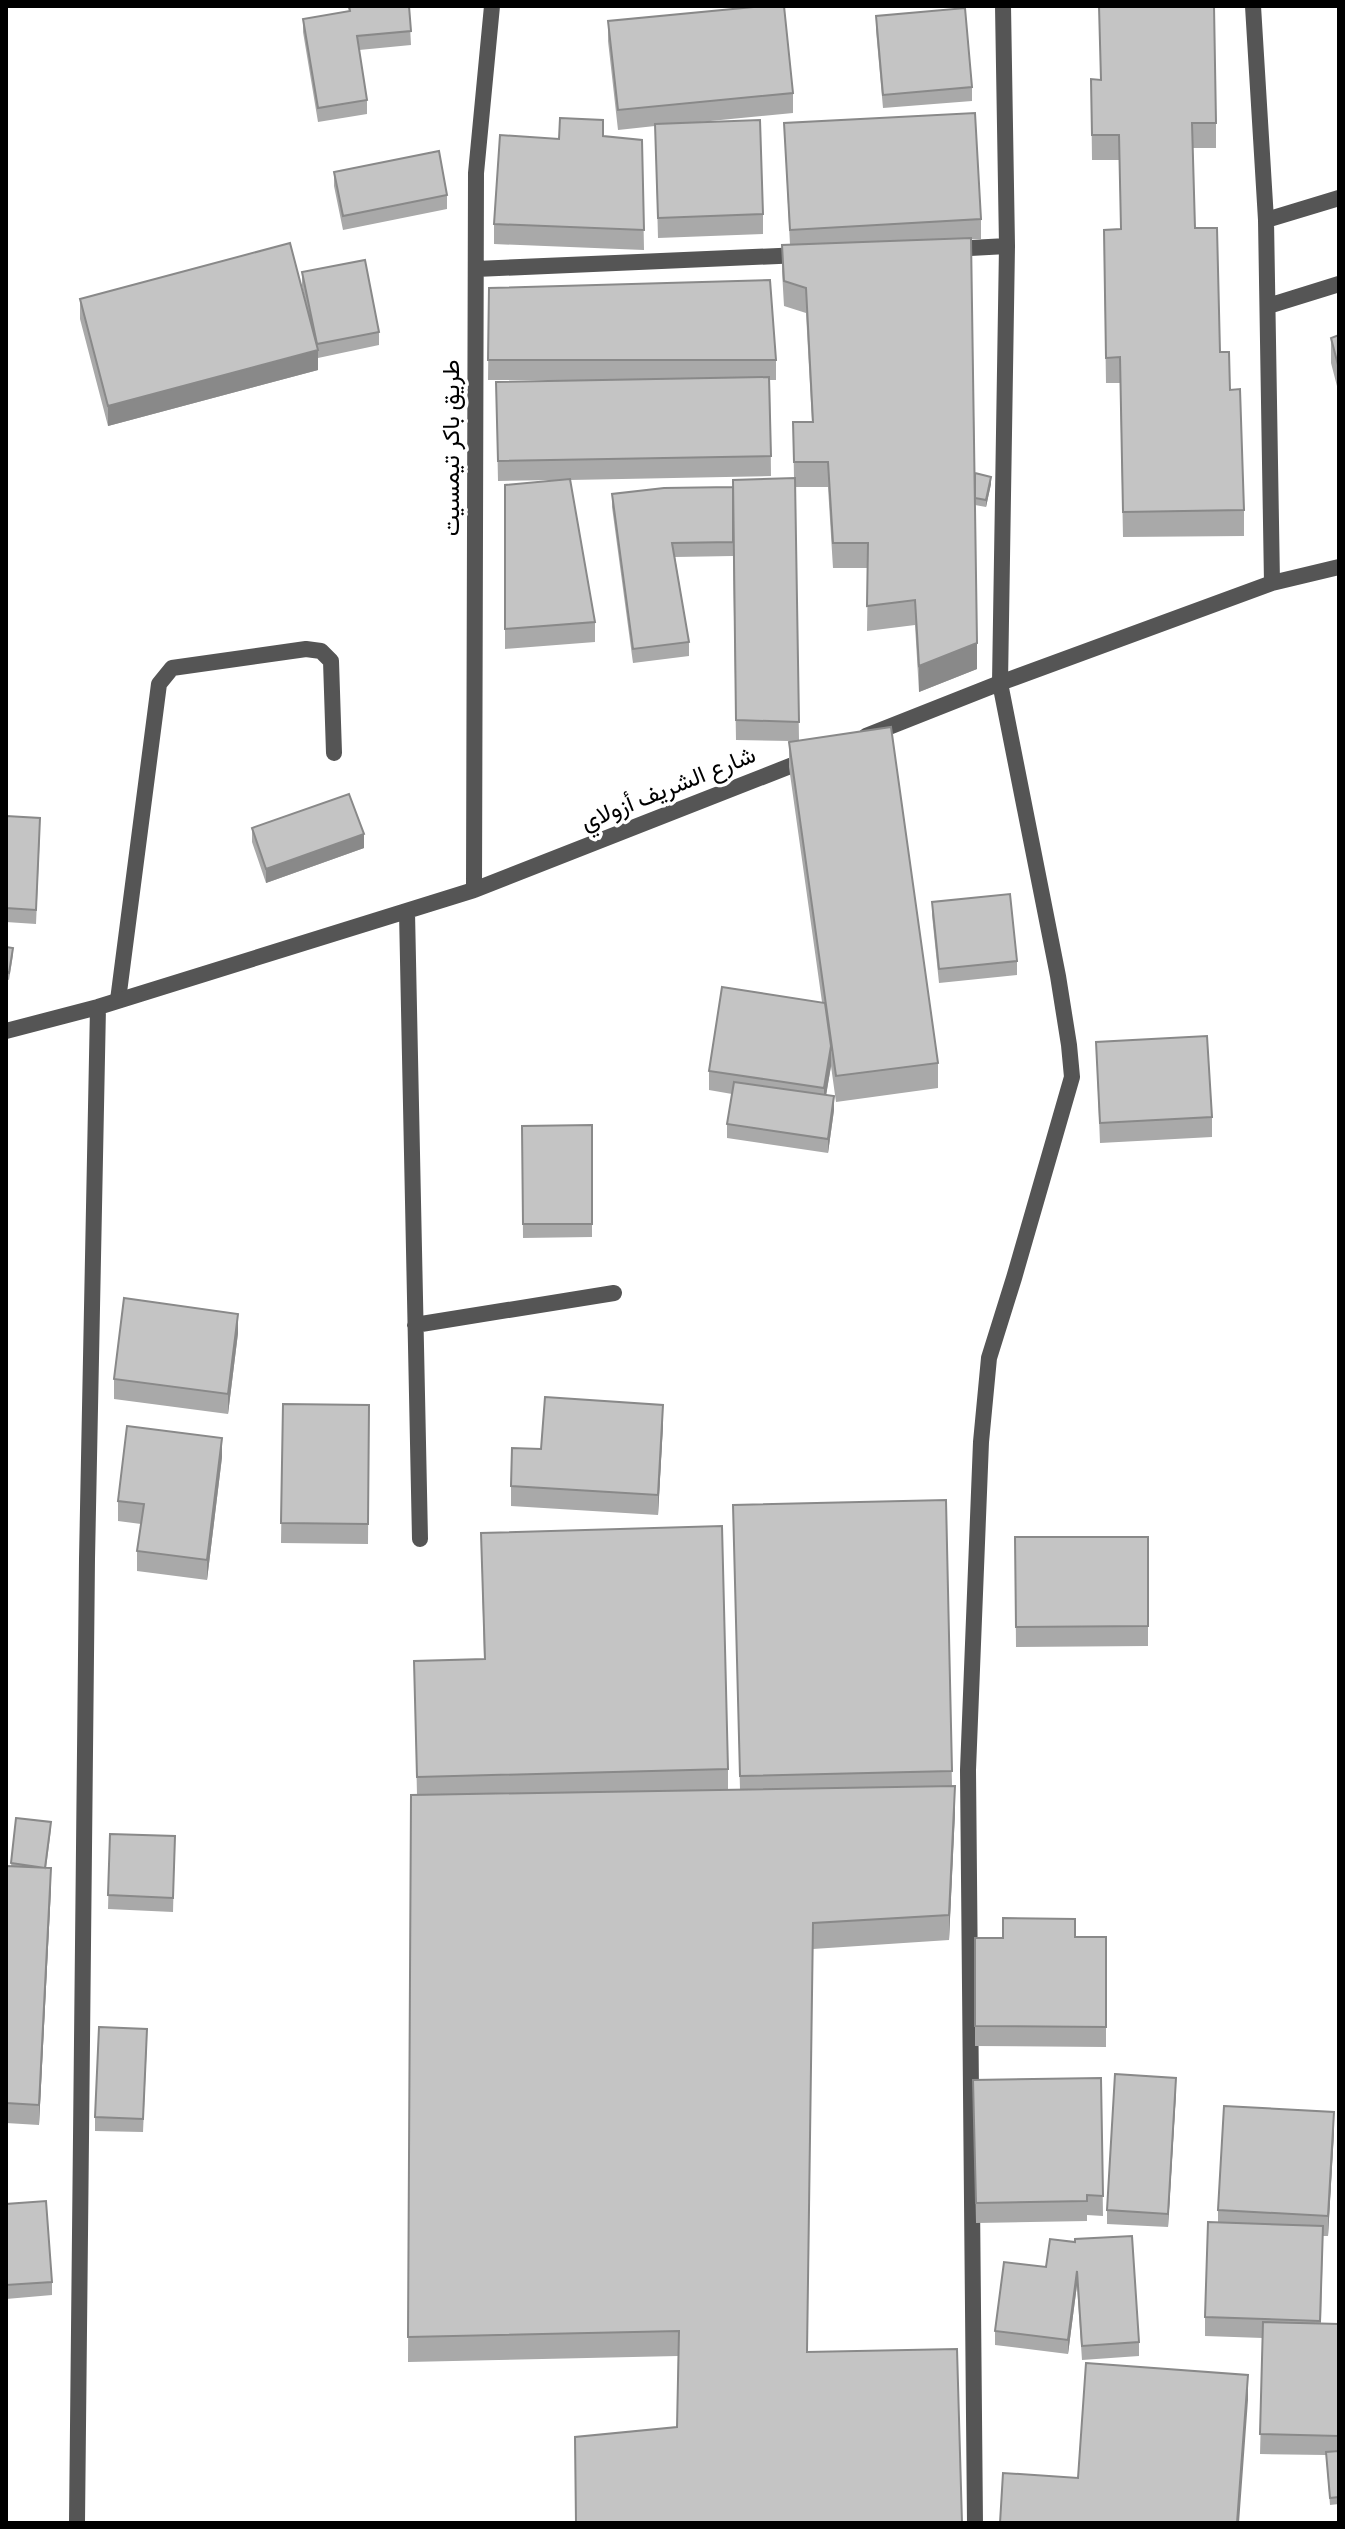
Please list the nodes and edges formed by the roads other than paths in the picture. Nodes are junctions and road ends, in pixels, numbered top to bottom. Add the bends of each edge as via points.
1 (492, 6) edge
2 (1003, 6) edge
3 (1253, 6) edge
4 (1339, 198) edge
5 (1266, 220) junction
6 (1007, 246) junction
7 (929, 250) edge
8 (819, 255) edge
9 (476, 269) junction
10 (1339, 284) edge
11 (1268, 306) junction
12 (1339, 567) edge
13 (1272, 583) junction
14 (1000, 683) junction
15 (854, 740) edge
16 (825, 752) edge
17 (334, 753) dead end
18 (474, 890) junction
19 (407, 912) junction
20 (118, 1000) junction
21 (98, 1007) junction
22 (6, 1031) edge
23 (614, 1293) dead end
24 (415, 1325) junction
25 (420, 1539) dead end
26 (77, 2523) edge
27 (975, 2523) edge

1 - 9 street, طريق باكر تيمسيت via 476,173
2 - 6 street
3 - 5 street
4 - 5 street
5 - 11 street
6 - 7 street
6 - 14 street
8 - 9 street
9 - 18 street, طريق باكر تيمسيت
10 - 11 street
11 - 13 street
12 - 13 street
13 - 14 street
14 - 15 street
14 - 27 street via 1058,976 1072,1077 989,1358 981,1442 968,1770
16 - 18 street, شارع الشريف أزولاي
17 - 20 street via 331,661 321,651 172,668 159,684
18 - 19 street, شارع الشريف أزولاي
19 - 20 street, شارع الشريف أزولاي
19 - 24 street
20 - 21 street, شارع الشريف أزولاي
21 - 22 street, شارع الشريف أزولاي
21 - 26 street
23 - 24 street
24 - 25 street

